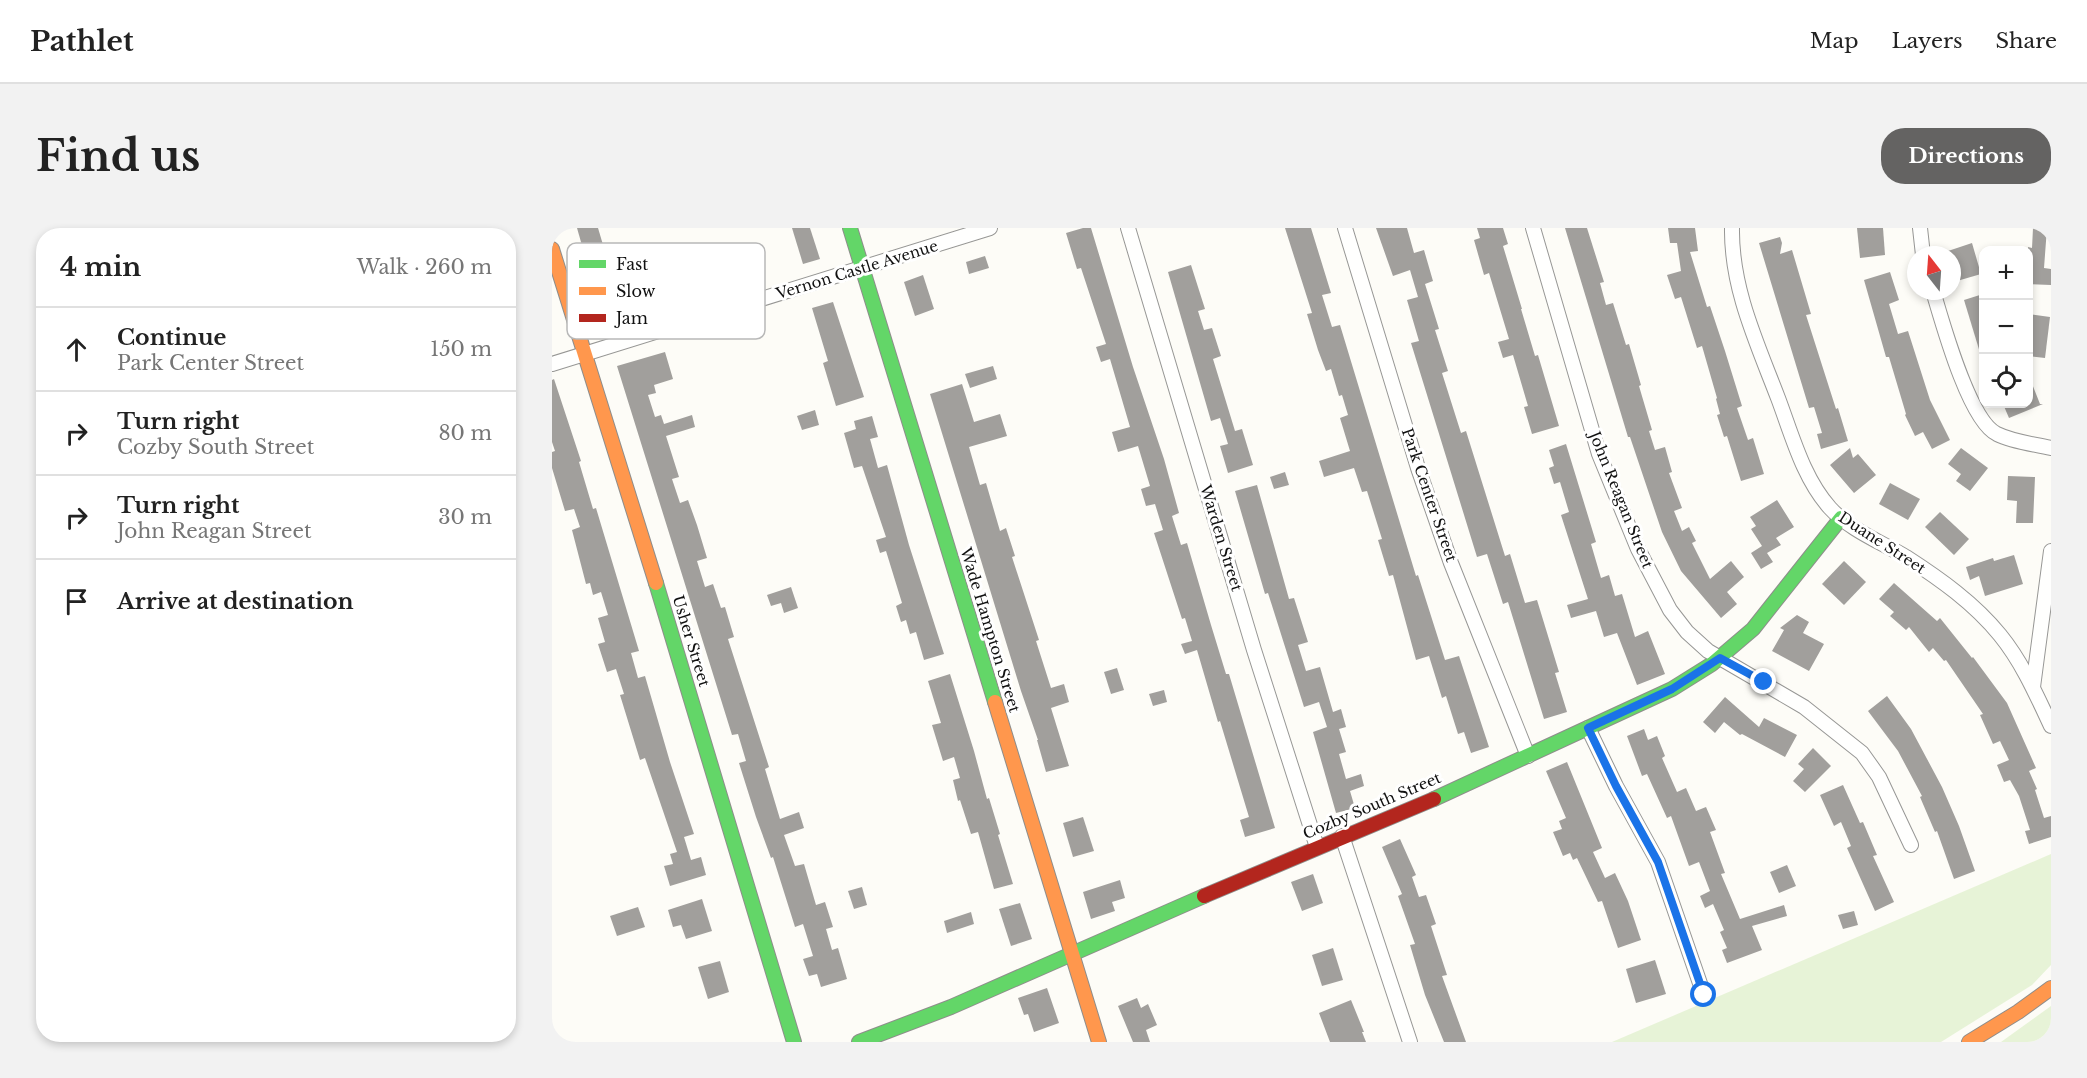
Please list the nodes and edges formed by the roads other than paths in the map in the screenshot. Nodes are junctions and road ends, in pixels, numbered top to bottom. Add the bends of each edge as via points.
1 (850, 228) edge
2 (990, 228) edge
3 (1128, 228) edge
4 (1345, 228) edge
5 (1533, 228) edge
6 (1732, 228) edge
7 (1920, 228) edge
8 (1922, 246) edge
9 (552, 249) edge
10 (862, 269) junction
11 (567, 297) edge
12 (765, 299) edge
13 (1937, 300) edge
14 (580, 339) edge
15 (634, 339) edge
16 (585, 354) junction
17 (552, 364) edge
18 (2051, 448) edge
19 (1841, 518) junction
20 (2051, 552) edge
21 (1720, 658) junction
22 (2033, 687) junction
23 (2051, 726) edge
24 (1588, 728) junction
25 (1528, 756) junction
26 (1342, 836) junction
27 (1911, 845) dead end
28 (1317, 847) junction
29 (1071, 954) junction
30 (2051, 988) edge
31 (1704, 995) dead end
32 (794, 1042) edge
33 (859, 1042) edge
34 (1099, 1042) edge
35 (1410, 1042) edge
36 (1970, 1042) edge

1 - 10 street, Wade Hampton Street
2 - 10 street, Vernon Castle Avenue
3 - 28 street, Warden Street
4 - 25 street, Park Center Street via 1422,478
5 - 21 street, John Reagan Street via 1599,454 1638,549 1670,610 1687,632
6 - 19 street, Duane Street via 1736,277 1745,309 1801,461 1830,509
7 - 8 street
9 - 11 street, Usher Street
10 - 12 street, Vernon Castle Avenue
10 - 29 street, Wade Hampton Street
13 - 18 street via 1979,418 1996,434
14 - 16 street, Usher Street
15 - 16 street, Vernon Castle Avenue
16 - 17 street, Vernon Castle Avenue
16 - 32 street, Usher Street
19 - 21 street, Cozby South Street via 1753,629
19 - 22 street, Duane Street via 1941,580 1974,608 2000,635
20 - 22 street
21 - 24 street, Cozby South Street via 1672,689
21 - 27 street, John Reagan Street via 1804,707 1862,753 1879,777
22 - 23 street, Duane Street
24 - 25 street, Cozby South Street
24 - 31 street via 1658,862
25 - 26 street, Cozby South Street
26 - 28 street, Cozby South Street
26 - 35 street
28 - 29 street, Cozby South Street
29 - 33 street, Cozby South Street
29 - 34 street, Wade Hampton Street
30 - 36 street

